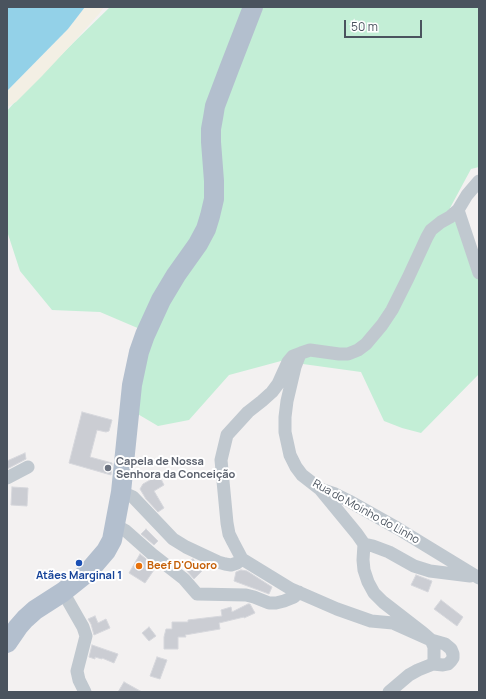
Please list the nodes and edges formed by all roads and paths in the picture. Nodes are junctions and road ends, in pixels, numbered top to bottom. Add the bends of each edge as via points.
1 (254, 7) edge
2 (479, 181) edge
3 (458, 210) junction
4 (479, 273) edge
5 (301, 352) junction
6 (28, 467) dead end
7 (7, 478) edge
8 (320, 489) junction
9 (121, 492) junction
10 (115, 525) junction
11 (364, 544) junction
12 (242, 559) junction
13 (477, 577) edge
14 (63, 592) junction
15 (299, 592) junction
16 (431, 640) junction
17 (7, 643) edge
18 (433, 664) junction
19 (85, 692) edge
20 (389, 692) edge

1 - 9 main road via 215,106 211,129 214,198 206,229 161,300 139,352 132,385
2 - 3 street
3 - 4 street
3 - 5 street via 431,230 392,310 366,344 348,354 310,350
5 - 8 street, Rua do Moinho do Linho via 287,401 285,432 290,455 296,467
5 - 12 street via 288,362 272,392 226,435 221,460 227,523 231,538
6 - 7 street
8 - 11 street
8 - 13 street, Rua do Moinho do Linho via 335,494 397,528
9 - 10 main road
9 - 12 street via 132,497 173,538 186,547 225,564 231,565
10 - 14 main road via 112,540 99,561
10 - 15 street via 126,531 184,579 196,594 246,595 276,603 294,597
11 - 13 street via 389,552 414,566 430,571
11 - 16 street via 364,570 374,593
12 - 15 street
14 - 17 main road via 25,619
14 - 19 street via 86,636 77,671
15 - 16 street via 337,609 371,621 393,623
16 - 18 street via 434,647
16 - 18 street via 448,646 453,654 448,664
18 - 20 street via 409,675

